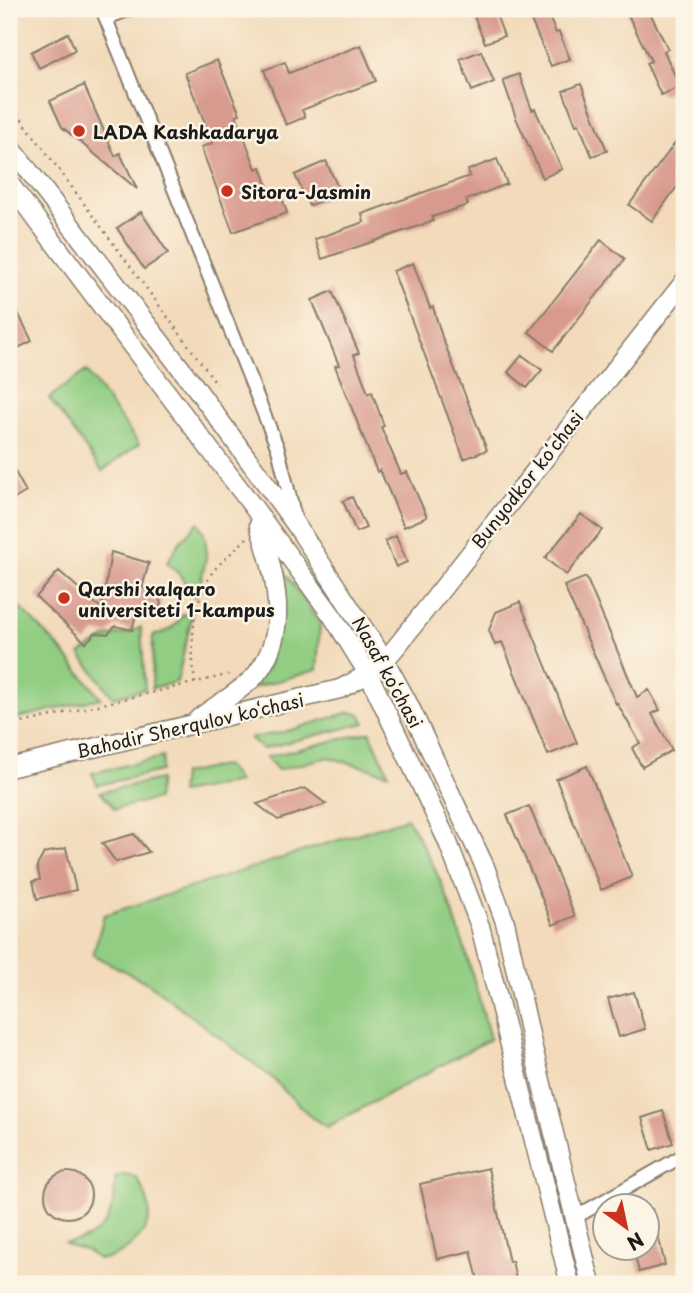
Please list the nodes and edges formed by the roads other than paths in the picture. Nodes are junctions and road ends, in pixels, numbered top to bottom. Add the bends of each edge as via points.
1 (135, 9) edge
2 (104, 15) edge
3 (9, 145) edge
4 (9, 183) edge
5 (684, 282) edge
6 (254, 508) junction
7 (296, 525) junction
8 (385, 661) junction
9 (369, 675) junction
10 (192, 723) junction
11 (9, 768) edge
12 (684, 1155) edge
13 (574, 1217) junction
14 (570, 1284) edge
15 (591, 1284) edge

1 - 2 lane
2 - 7 street via 278,449
3 - 7 main road, Nasaf ko‘chasi
4 - 6 main road, Nasaf ko‘chasi
5 - 8 main road, Bunyodkor koʻchasi
6 - 9 main road, Nasaf ko‘chasi
6 - 10 main road via 279,612 275,643 254,677
7 - 8 main road, Nasaf ko‘chasi
8 - 9 main road, Bunyodkor koʻchasi
8 - 13 main road, Nasaf ko‘chasi via 464,820 505,922
9 - 10 main road, Bahodir Sherqulov ko‘chasi via 340,689
9 - 14 main road, Nasaf ko‘chasi via 447,840 480,926
10 - 11 main road, Bahodir Sherqulov ko‘chasi
12 - 13 street
13 - 15 main road, Nasaf ko‘chasi

